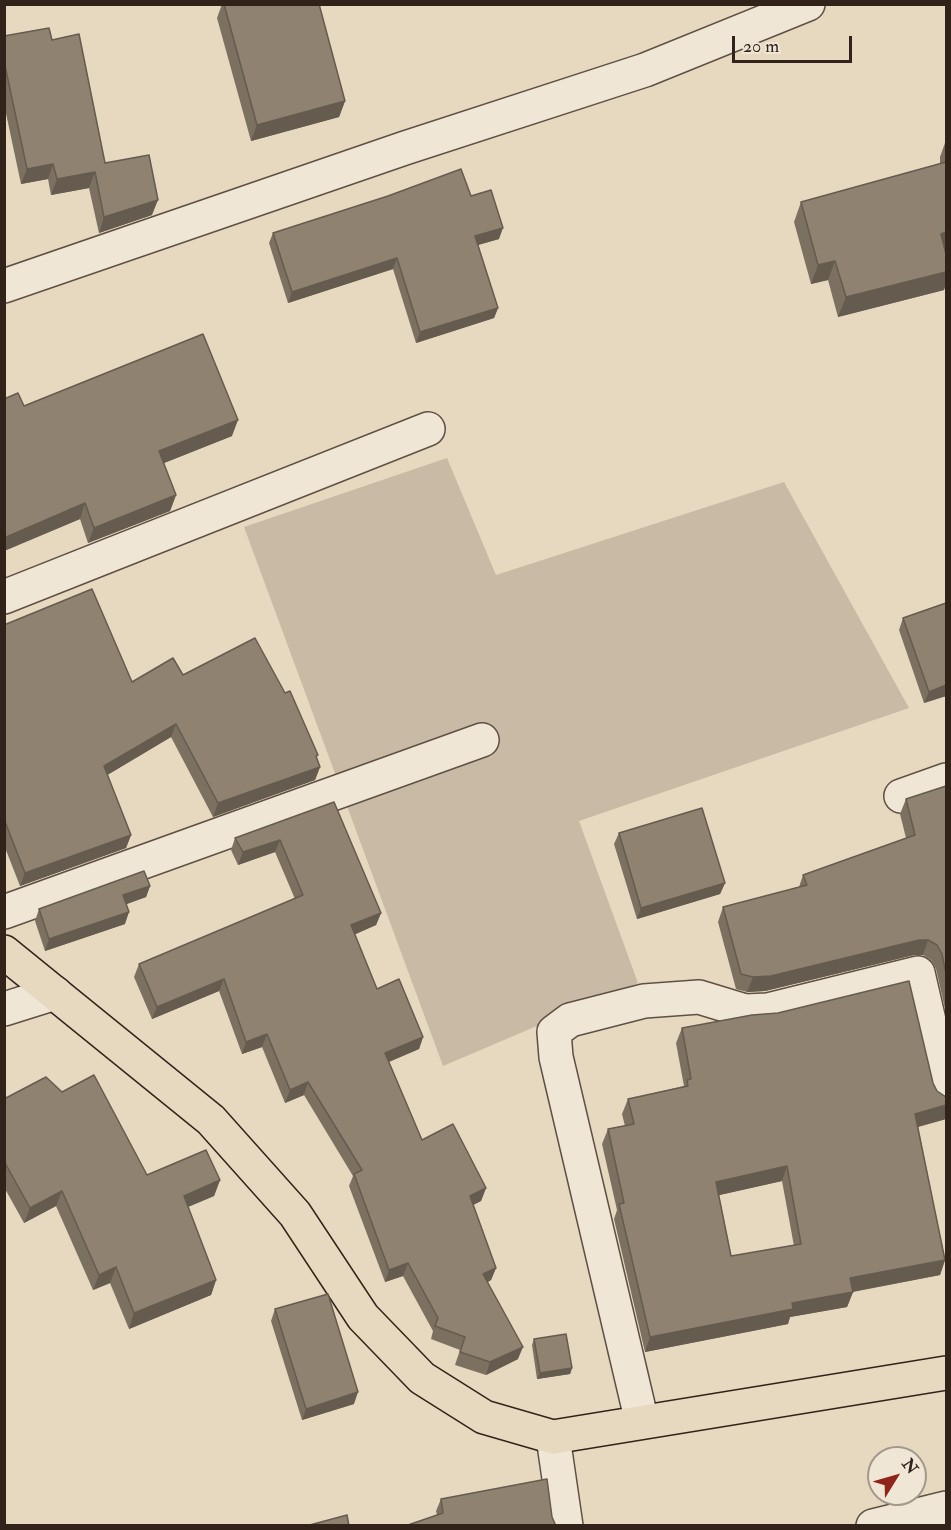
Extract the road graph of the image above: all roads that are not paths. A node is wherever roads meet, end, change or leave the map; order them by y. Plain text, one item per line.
1 (808, 4) edge
2 (4, 286) edge
3 (428, 429) dead end
4 (4, 597) edge
5 (482, 740) dead end
6 (946, 780) edge
7 (902, 796) dead end
8 (4, 912) edge
9 (4, 952) edge
10 (55, 993) junction
11 (4, 1009) edge
12 (946, 1094) edge
13 (946, 1373) edge
14 (642, 1422) junction
15 (553, 1437) junction
16 (946, 1508) edge
17 (566, 1526) edge
18 (873, 1526) edge

1 - 2 street
3 - 4 street
5 - 8 street
6 - 7 street
9 - 10 main road
10 - 11 street
10 - 15 main road
12 - 14 street
13 - 14 main road
14 - 15 main road
15 - 17 street
16 - 18 street

